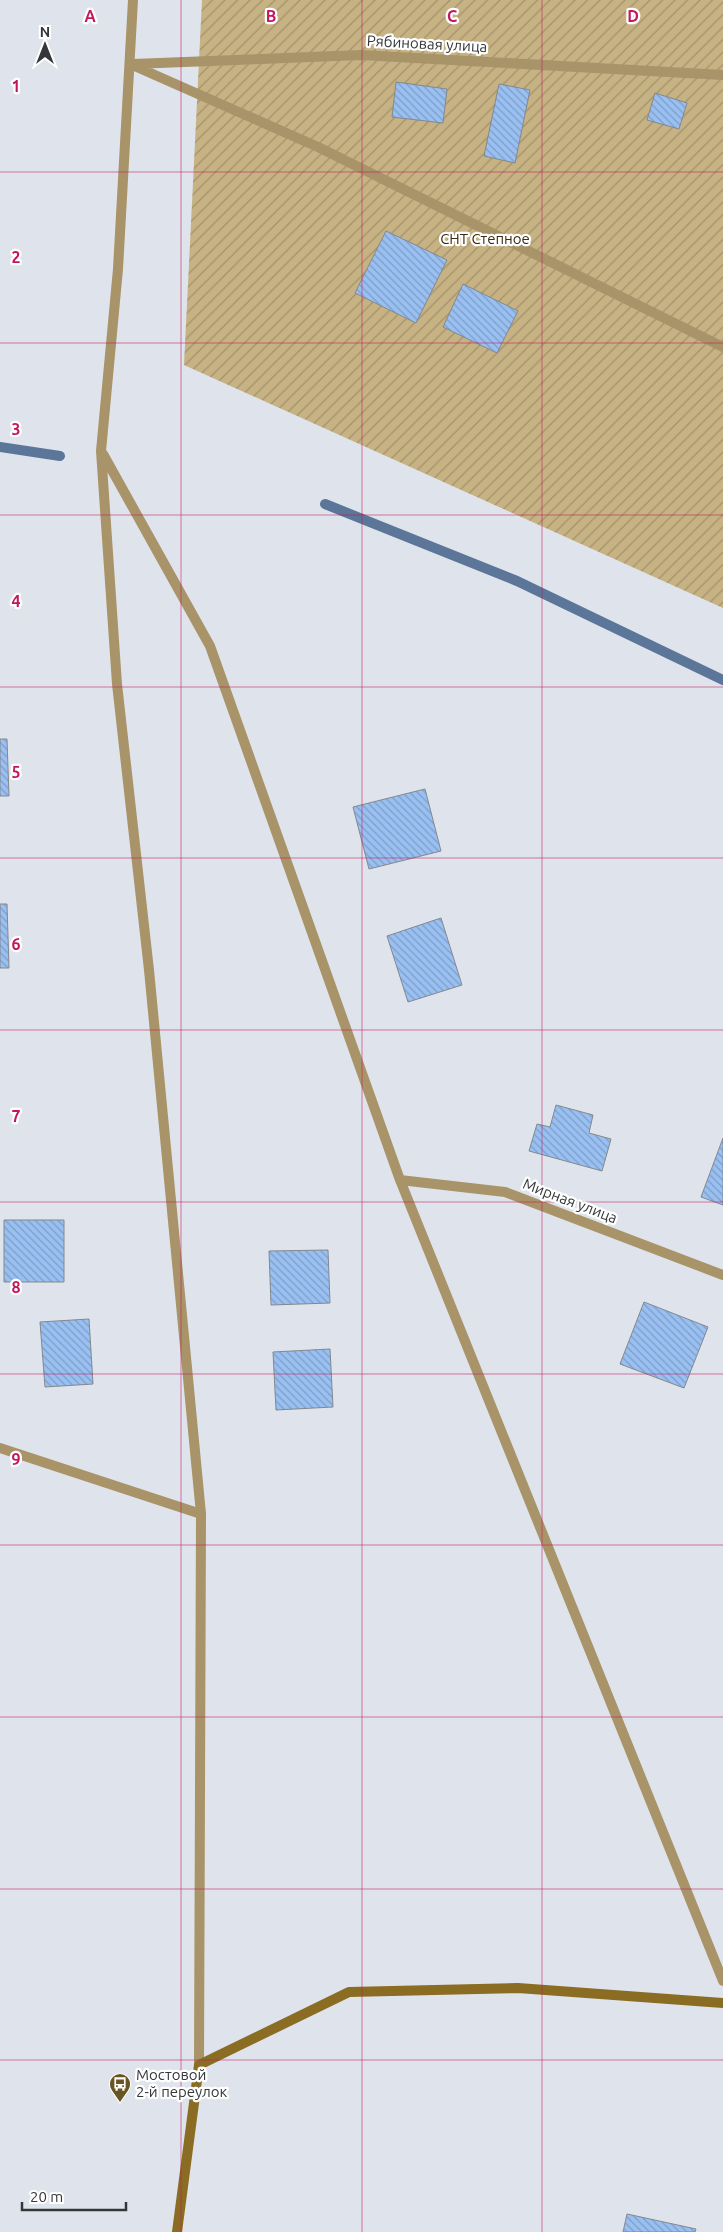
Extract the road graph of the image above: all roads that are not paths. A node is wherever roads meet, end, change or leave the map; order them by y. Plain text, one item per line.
1 (133, 0) edge
2 (130, 64) junction
3 (723, 74) edge
4 (723, 347) edge
5 (101, 451) junction
6 (400, 1180) junction
7 (723, 1275) edge
8 (0, 1448) edge
9 (201, 1514) junction
10 (723, 1981) edge
11 (723, 2003) edge
12 (198, 2065) junction
13 (177, 2232) edge

1 - 2 street
2 - 3 street, Рябиновая улица
2 - 4 street
2 - 5 street
5 - 6 street
5 - 9 street
6 - 7 street, Мирная улица
6 - 10 street
8 - 9 street
9 - 12 street
11 - 12 street
12 - 13 street

